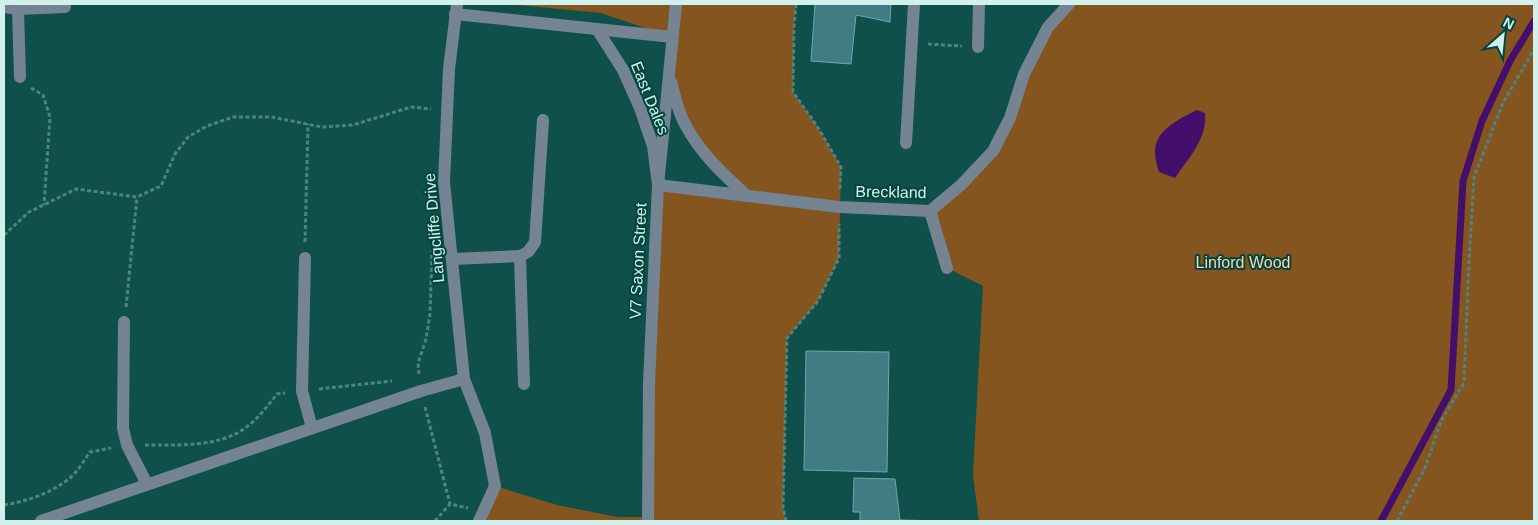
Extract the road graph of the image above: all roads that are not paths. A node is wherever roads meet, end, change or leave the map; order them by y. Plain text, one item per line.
1 (676, 4) edge
2 (914, 4) edge
3 (979, 4) edge
4 (1069, 4) edge
5 (4, 7) edge
6 (65, 7) dead end
7 (18, 9) junction
8 (456, 9) edge
9 (597, 29) junction
10 (672, 37) junction
11 (978, 47) road end
12 (20, 77) road end
13 (669, 77) junction
14 (543, 120) dead end
15 (906, 143) dead end
16 (658, 185) junction
17 (747, 196) junction
18 (930, 211) junction
19 (520, 256) junction
20 (305, 258) road end
21 (452, 259) junction
22 (947, 268) dead end
23 (124, 322) road end
24 (464, 379) junction
25 (524, 384) dead end
26 (312, 428) junction
27 (147, 484) junction
28 (50, 520) edge
29 (479, 521) edge
30 (648, 521) edge

1 - 10 street, V7 Saxon Street
2 - 15 street
3 - 11 street
4 - 18 street, Breckland
5 - 7 street
6 - 7 street
7 - 12 street
8 - 9 street, East Dales
8 - 21 street, Langcliffe Drive
9 - 10 street, East Dales
9 - 16 street, East Dales
10 - 13 street, V7 Saxon Street
13 - 16 street, V7 Saxon Street
13 - 17 street
14 - 19 street
16 - 17 street, Breckland
16 - 30 street, V7 Saxon Street
17 - 18 street, Breckland
18 - 22 street
19 - 21 street
19 - 25 street
20 - 26 street
21 - 24 street, Langcliffe Drive
23 - 27 street
24 - 26 street
24 - 29 street, Langcliffe Drive
26 - 27 street
27 - 28 street

